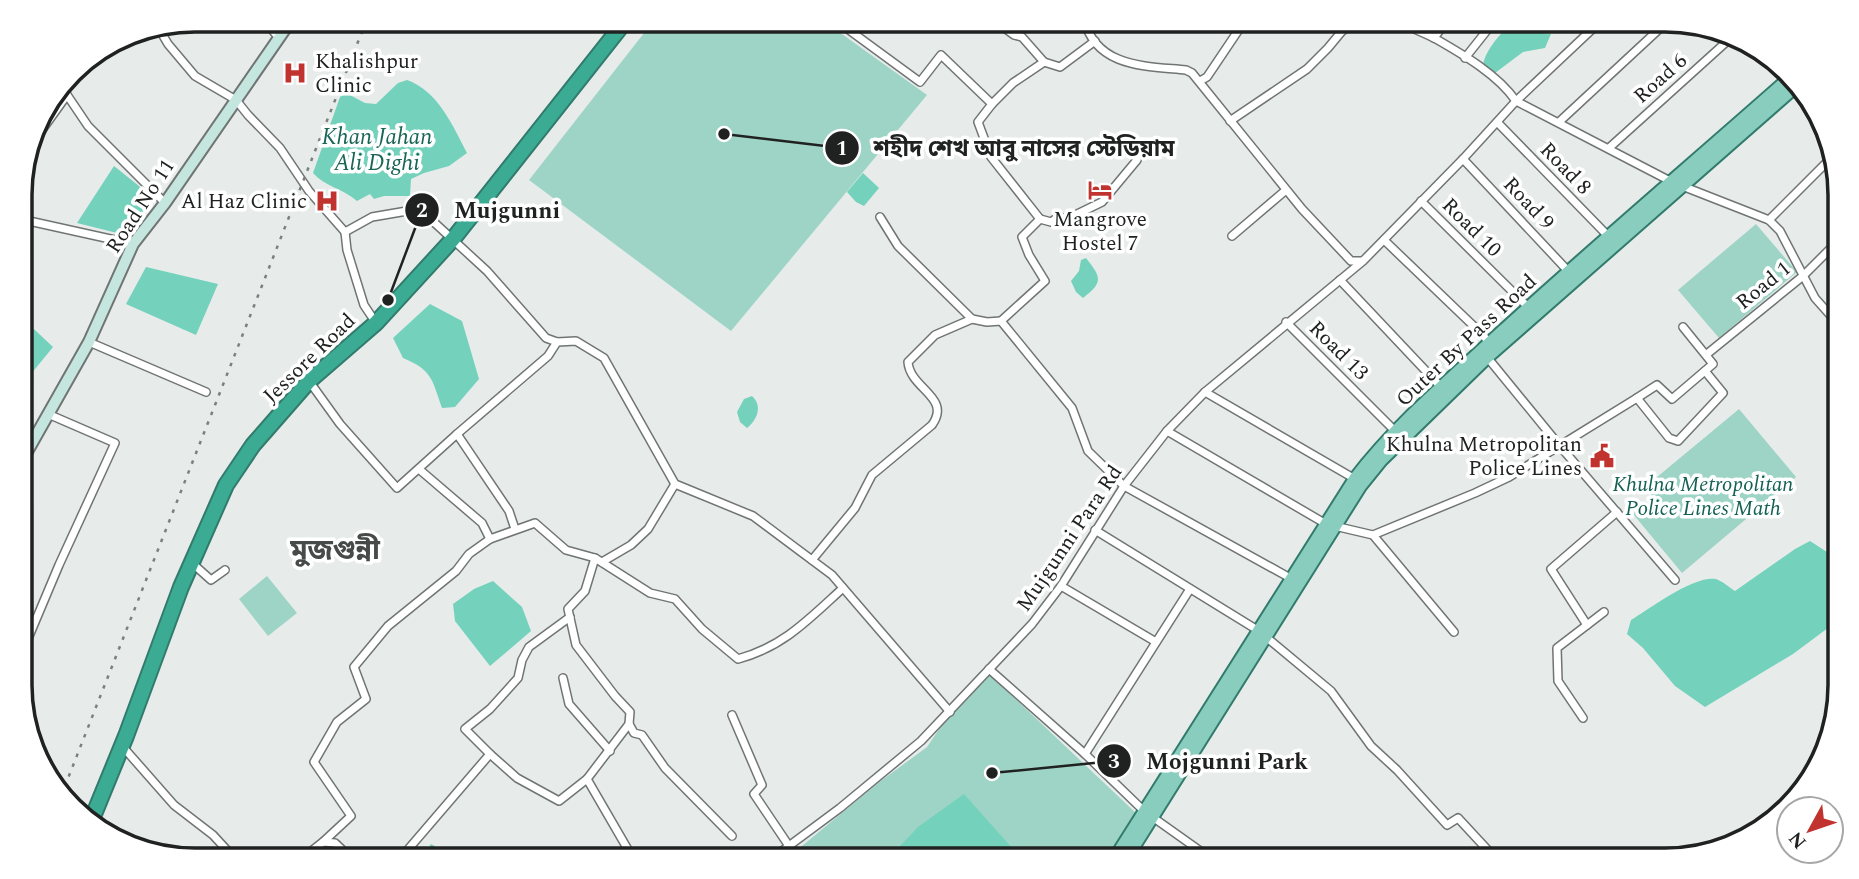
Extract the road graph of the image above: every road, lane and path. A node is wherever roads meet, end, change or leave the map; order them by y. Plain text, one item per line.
1 (274, 32) edge
2 (283, 32) edge
3 (616, 32) edge
4 (852, 32) edge
5 (1010, 32) edge
6 (1090, 32) edge
7 (1237, 32) edge
8 (1342, 32) edge
9 (1418, 32) edge
10 (1438, 32) edge
11 (1486, 32) edge
12 (1589, 32) edge
13 (1656, 32) edge
14 (163, 35) edge
15 (279, 38) junction
16 (1434, 38) junction
17 (1095, 41) junction
18 (1725, 43) edge
19 (1465, 58) junction
20 (1044, 62) junction
21 (1200, 81) junction
22 (1784, 84) edge
23 (1790, 91) edge
24 (67, 94) joint
25 (236, 100) junction
26 (1517, 101) junction
27 (992, 104) junction
28 (55, 112) edge
29 (1230, 121) junction
30 (1559, 122) junction
31 (1497, 123) junction
32 (1609, 148) junction
33 (1463, 159) junction
34 (1137, 160) dead end
35 (1825, 165) edge
36 (1678, 184) junction
37 (1286, 190) junction
38 (1421, 201) junction
39 (165, 202) junction
40 (880, 217) dead end
41 (1041, 219) junction
42 (1769, 220) junction
43 (32, 222) edge
44 (345, 232) junction
45 (1232, 236) dead end
46 (1609, 237) junction
47 (453, 239) junction
48 (1384, 240) junction
49 (133, 244) junction
50 (1828, 251) edge
51 (1363, 261) junction
52 (1569, 272) junction
53 (1802, 276) junction
54 (1340, 280) junction
55 (1529, 308) junction
56 (1828, 313) edge
57 (972, 319) junction
58 (1001, 321) junction
59 (1286, 322) junction
60 (376, 323) junction
61 (1683, 327) dead end
62 (89, 342) junction
63 (557, 342) junction
64 (1488, 351) junction
65 (1707, 355) junction
66 (1705, 371) junction
67 (309, 381) junction
68 (1441, 387) junction
69 (206, 392) dead end
70 (1205, 392) junction
71 (1637, 398) junction
72 (48, 414) junction
73 (1167, 431) junction
74 (1396, 432) junction
75 (457, 434) junction
76 (32, 443) edge
77 (1559, 445) junction
78 (420, 470) junction
79 (1355, 479) junction
80 (675, 484) junction
81 (1124, 485) junction
82 (1617, 512) junction
83 (1330, 526) junction
84 (515, 529) junction
85 (1096, 530) junction
86 (1373, 535) junction
87 (490, 539) junction
88 (598, 560) junction
89 (812, 560) junction
90 (192, 563) junction
91 (225, 570) dead end
92 (1292, 579) junction
93 (1675, 580) dead end
94 (1061, 586) junction
95 (843, 588) junction
96 (1189, 589) junction
97 (1604, 612) dead end
98 (570, 617) junction
99 (1587, 625) junction
100 (32, 628) edge
101 (1454, 632) dead end
102 (1262, 634) junction
103 (1156, 642) junction
104 (989, 669) junction
105 (564, 678) dead end
106 (950, 712) junction
107 (732, 715) dead end
108 (1583, 718) dead end
109 (629, 724) junction
110 (122, 746) junction
111 (610, 751) junction
112 (490, 754) junction
113 (1085, 754) junction
114 (587, 779) junction
115 (94, 813) edge
116 (1148, 813) junction
117 (732, 836) dead end
118 (323, 842) junction
119 (789, 846) joint
120 (1123, 847) edge
121 (1131, 847) edge
122 (1197, 847) edge
123 (1485, 847) edge
124 (225, 848) edge
125 (315, 848) edge
126 (340, 848) edge
127 (409, 848) edge
128 (628, 848) edge

1 - 15 street
2 - 15 street, Road No 11
3 - 47 highway, Jessore Road
4 - 27 street
5 - 20 street
6 - 17 street
7 - 21 street
8 - 29 street
9 - 16 street
10 - 16 street
11 - 19 street
12 - 26 street, Mujgunni Para Rd
13 - 30 street
14 - 25 street
15 - 25 street, Road No 11
16 - 19 street
17 - 20 street
17 - 21 street
18 - 32 street, Road 6
19 - 26 street
20 - 27 street
21 - 29 street
22 - 36 main road, Outer By Pass Road
23 - 36 main road, Outer By Pass Road
24 - 28 street
24 - 39 street
25 - 39 street, Road No 11
25 - 44 street
26 - 30 street
26 - 31 street, Mujgunni Para Rd
27 - 41 street
29 - 37 street
30 - 32 street
31 - 33 street, Mujgunni Para Rd
31 - 46 street, Road 8
32 - 36 street
33 - 38 street, Mujgunni Para Rd
33 - 52 street, Road 9
34 - 41 street
35 - 42 street
36 - 42 street
36 - 46 main road, Outer By Pass Road
36 - 64 main road, Outer By Pass Road
37 - 45 street
37 - 51 street
38 - 48 street, Mujgunni Para Rd
38 - 55 street, Road 10
39 - 49 street, Road No 11
40 - 57 street
41 - 58 street
42 - 53 street
43 - 49 street
44 - 47 street
44 - 60 street
46 - 52 main road, Outer By Pass Road
47 - 60 highway, Jessore Road
47 - 63 street
48 - 51 street, Mujgunni Para Rd
48 - 64 street
49 - 62 street, Road No 11
50 - 53 street, Road 1
51 - 54 street, Mujgunni Para Rd
52 - 55 main road, Outer By Pass Road
53 - 56 street
53 - 65 street, Road 1
54 - 59 street, Mujgunni Para Rd
54 - 68 street
55 - 64 main road, Outer By Pass Road
57 - 58 street
57 - 89 street
58 - 81 street
59 - 70 street, Mujgunni Para Rd
59 - 74 street, Road 13
60 - 67 highway, Jessore Road
61 - 65 street
62 - 69 street
62 - 72 street, Road No 11
63 - 75 street
63 - 80 street
64 - 68 main road, Outer By Pass Road
64 - 77 street
64 - 83 main road, Outer By Pass Road
65 - 66 street
66 - 71 street
66 - 71 street
67 - 78 street
67 - 90 highway, Jessore Road
68 - 74 main road, Outer By Pass Road
70 - 73 street, Mujgunni Para Rd
70 - 79 street
71 - 77 street
72 - 76 street, Road No 11
72 - 100 street
73 - 81 street, Mujgunni Para Rd
73 - 83 street
74 - 79 main road, Outer By Pass Road
75 - 78 street
75 - 84 street
77 - 82 street
77 - 86 street
78 - 87 street
79 - 83 main road, Outer By Pass Road
80 - 88 street
80 - 89 street
81 - 85 street, Mujgunni Para Rd
81 - 92 street
82 - 93 street
82 - 99 street
83 - 86 street
83 - 92 main road, Outer By Pass Road
83 - 102 main road, Outer By Pass Road
84 - 87 street
84 - 88 street
85 - 94 street, Mujgunni Para Rd
85 - 96 street
86 - 101 street
87 - 118 street
88 - 95 street
88 - 98 street
89 - 95 street
90 - 91 street
90 - 110 highway, Jessore Road
92 - 102 main road, Outer By Pass Road
94 - 103 street
94 - 104 street, Mujgunni Para Rd
95 - 106 street
96 - 102 street
96 - 103 street
97 - 99 street
98 - 109 street
98 - 112 street
99 - 108 street
102 - 116 main road, Outer By Pass Road
102 - 123 street
103 - 113 street
104 - 106 street, Mujgunni Para Rd
104 - 113 street
105 - 111 street
106 - 119 street, Mujgunni Para Rd
107 - 119 street
109 - 111 street
109 - 117 street
110 - 115 highway, Jessore Road
110 - 124 street
111 - 114 street
112 - 114 street
112 - 127 street
113 - 116 street
114 - 128 street
116 - 120 main road, Outer By Pass Road
116 - 121 main road, Outer By Pass Road
116 - 122 street
118 - 125 street
118 - 126 street

